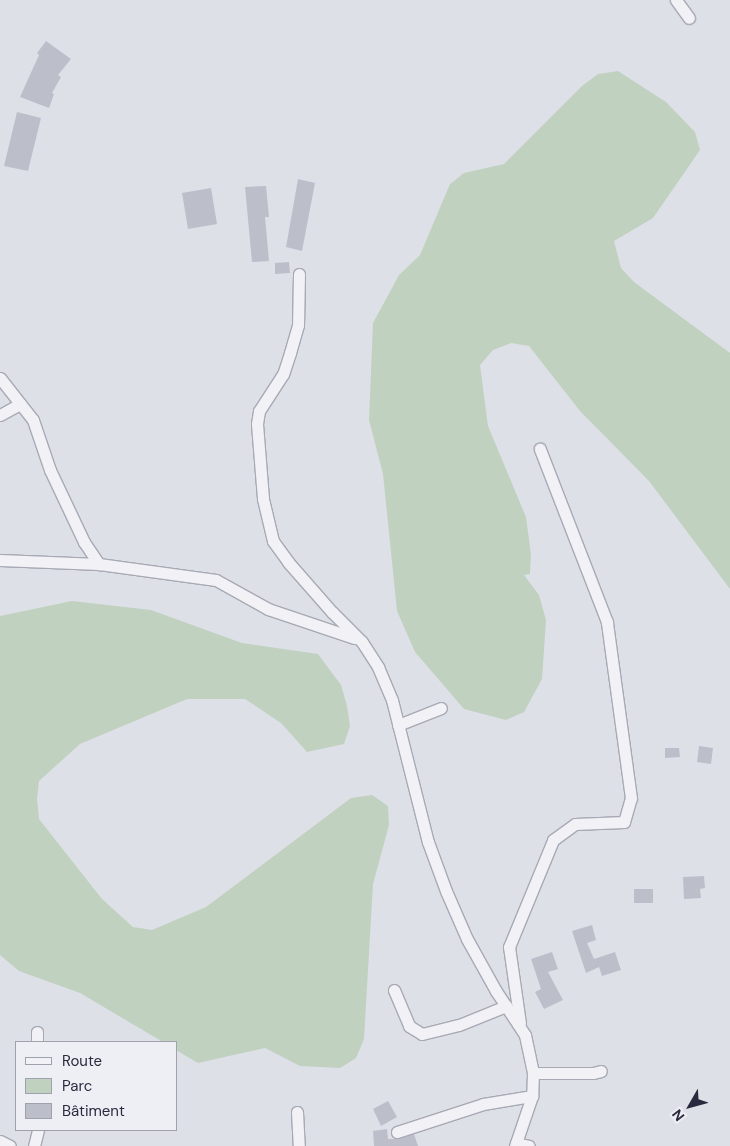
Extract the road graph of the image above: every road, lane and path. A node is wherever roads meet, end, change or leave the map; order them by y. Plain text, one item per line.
1 (676, 0) edge
2 (688, 18) dead end
3 (299, 274) dead end
4 (0, 378) edge
5 (20, 404) junction
6 (0, 415) edge
7 (540, 449) dead end
8 (0, 560) edge
9 (99, 564) junction
10 (362, 642) junction
11 (441, 708) dead end
12 (398, 725) junction
13 (394, 990) dead end
14 (506, 1006) junction
15 (520, 1024) junction
16 (602, 1071) dead end
17 (534, 1073) junction
18 (532, 1096) junction
19 (297, 1112) dead end
20 (38, 1131) edge
21 (397, 1132) dead end
22 (0, 1141) edge
23 (515, 1144) edge
24 (10, 1146) edge
25 (34, 1146) edge
26 (299, 1146) edge
27 (529, 1146) edge

1 - 2 street
3 - 10 street
4 - 5 street
5 - 6 street
5 - 9 street
7 - 15 street
8 - 9 street
9 - 10 street
10 - 12 street
11 - 12 street
12 - 14 street
13 - 14 street
14 - 15 street
15 - 17 street
16 - 17 street
17 - 18 street
18 - 21 street
18 - 23 street
19 - 26 street
20 - 25 street
22 - 24 street
23 - 27 street

